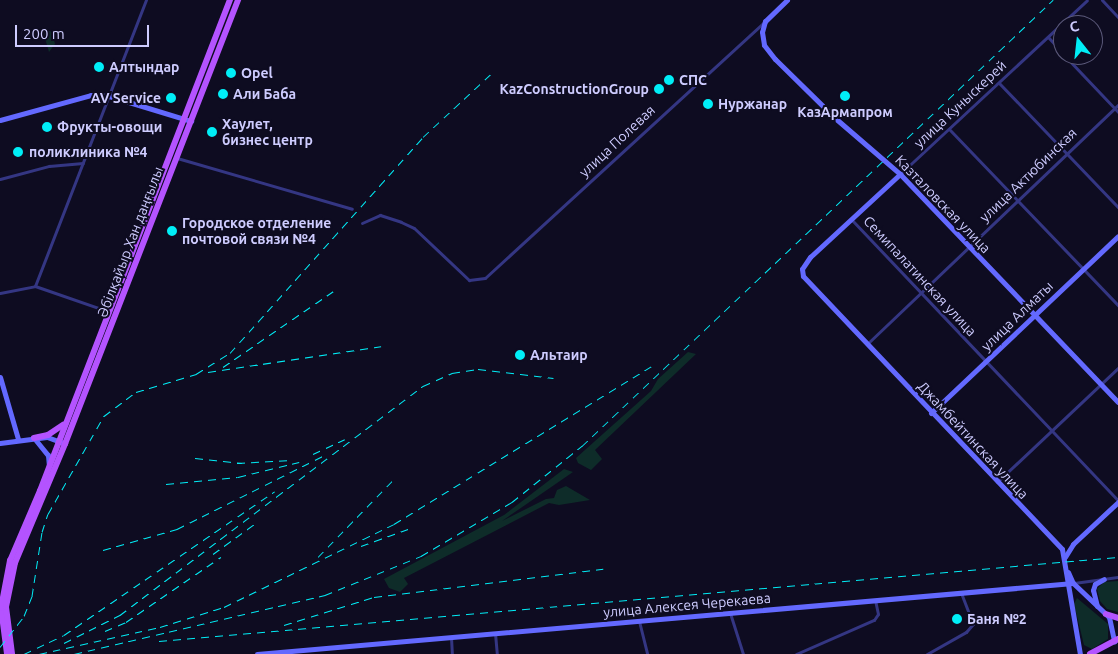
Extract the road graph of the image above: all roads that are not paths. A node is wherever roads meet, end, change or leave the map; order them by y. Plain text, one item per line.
1 (146, 0) edge
2 (230, 0) edge
3 (238, 0) edge
4 (787, 0) edge
5 (1087, 0) edge
6 (1102, 0) edge
7 (1118, 16) edge
8 (765, 22) junction
9 (1048, 37) junction
10 (1053, 42) edge
11 (1075, 65) edge
12 (999, 83) junction
13 (109, 96) junction
14 (1116, 107) edge
15 (1118, 112) edge
16 (0, 120) edge
17 (184, 120) junction
18 (191, 121) junction
19 (950, 130) junction
20 (1067, 154) junction
21 (170, 155) junction
22 (176, 157) junction
23 (83, 163) junction
24 (900, 174) junction
25 (0, 179) edge
26 (1019, 200) junction
27 (1118, 207) edge
28 (352, 208) dead end
29 (851, 219) junction
30 (362, 223) dead end
31 (1118, 236) edge
32 (969, 247) junction
33 (804, 264) joint
34 (1083, 268) junction
35 (35, 286) junction
36 (0, 293) edge
37 (919, 294) junction
38 (1118, 305) edge
39 (109, 311) junction
40 (116, 314) junction
41 (1036, 314) junction
42 (866, 344) junction
43 (986, 362) junction
44 (1118, 368) edge
45 (0, 377) edge
46 (1101, 384) junction
47 (1, 385) edge
48 (1118, 402) edge
49 (931, 413) junction
50 (64, 424) junction
51 (1052, 430) junction
52 (34, 438) junction
53 (18, 439) junction
54 (58, 441) junction
55 (0, 443) edge
56 (65, 444) junction
57 (49, 466) junction
58 (997, 482) junction
59 (43, 492) junction
60 (1118, 501) edge
61 (1065, 557) junction
62 (1067, 570) junction
63 (1118, 577) edge
64 (1104, 579) junction
65 (1066, 583) junction
66 (1073, 583) junction
67 (960, 593) junction
68 (875, 600) junction
69 (1097, 606) junction
70 (730, 612) junction
71 (1106, 614) junction
72 (1118, 618) edge
73 (639, 620) junction
74 (495, 633) junction
75 (450, 637) junction
76 (1116, 640) edge
77 (326, 648) junction
78 (7, 654) edge
79 (12, 654) edge
80 (257, 654) edge
81 (328, 654) edge
82 (452, 654) edge
83 (497, 654) edge
84 (647, 654) edge
85 (742, 654) edge
86 (796, 654) edge
87 (927, 654) edge
88 (1080, 654) edge
89 (1090, 654) edge

1 - 13 street
2 - 17 main road, Әбілқайыр Хан даңғылы
3 - 18 main road, Әбілқайыр Хан даңғылы
4 - 8 street
5 - 9 street, улица Куныскерей
6 - 7 street
8 - 24 street, Казталовская улица
8 - 30 street, улица Полевая
9 - 10 street
9 - 12 street, улица Куныскерей
11 - 14 street
12 - 19 street, улица Куныскерей
12 - 20 street
13 - 16 street
13 - 17 street
13 - 23 street
14 - 15 street
14 - 20 street, улица Актюбинская
17 - 18 street
17 - 21 main road, Әбілқайыр Хан даңғылы
18 - 22 main road, Әбілқайыр Хан даңғылы
19 - 24 street, улица Куныскерей
19 - 26 street
20 - 26 street, улица Актюбинская
20 - 27 street
21 - 22 street
21 - 39 main road, Әбілқайыр Хан даңғылы
22 - 28 street
22 - 40 main road, Әбілқайыр Хан даңғылы
23 - 25 street
23 - 35 street
24 - 29 street, улица Куныскерей
24 - 32 street, Казталовская улица
26 - 32 street, улица Актюбинская
26 - 34 street
29 - 33 street, улица Куныскерей
29 - 37 street, Семипалатинская улица
31 - 34 street, улица Алматы
32 - 37 street, улица Актюбинская
32 - 41 street, Казталовская улица
33 - 42 street, Джамбейтинская улица
34 - 38 street
34 - 41 street, улица Алматы
35 - 36 street
35 - 39 street
37 - 42 street, улица Актюбинская
37 - 43 street, Семипалатинская улица
39 - 40 street
39 - 50 main road, Әбілқайыр Хан даңғылы
40 - 56 main road, Әбілқайыр Хан даңғылы
41 - 43 street, улица Алматы
41 - 46 street, Казталовская улица
42 - 49 street, Джамбейтинская улица
43 - 49 street, улица Алматы
43 - 51 street, Семипалатинская улица
44 - 46 street
45 - 47 street
46 - 48 street, Казталовская улица
46 - 51 street
47 - 53 street
49 - 58 street, Джамбейтинская улица
50 - 52 main road
50 - 54 main road, Әбілқайыр Хан даңғылы
51 - 58 street
51 - 60 street, Семипалатинская улица
52 - 53 street
52 - 54 street
52 - 57 street
53 - 55 street
54 - 56 street
54 - 57 main road, Әбілқайыр Хан даңғылы
56 - 59 main road, Әбілқайыр Хан даңғылы
57 - 59 main road, Әбілқайыр Хан даңғылы
58 - 61 street, Джамбейтинская улица
59 - 78 main road
59 - 79 main road
60 - 61 street
61 - 62 street, Джамбейтинская улица
62 - 65 street, Джамбейтинская улица
62 - 66 street
63 - 64 street, улица Алексея Черекаева
64 - 66 street, улица Алексея Черекаева
64 - 69 street
65 - 66 street, улица Алексея Черекаева
65 - 67 street, улица Алексея Черекаева
65 - 88 street, Джамбейтинская улица
66 - 69 street
67 - 68 street, улица Алексея Черекаева
67 - 87 street
68 - 70 street, улица Алексея Черекаева
68 - 86 street
69 - 71 street
70 - 73 street, улица Алексея Черекаева
70 - 85 street
71 - 72 main road
71 - 76 street
73 - 74 street, улица Алексея Черекаева
73 - 84 street
74 - 75 street, улица Алексея Черекаева
74 - 83 street
75 - 77 street, улица Алексея Черекаева
75 - 82 street
76 - 89 main road
77 - 80 street, улица Алексея Черекаева
77 - 81 street

